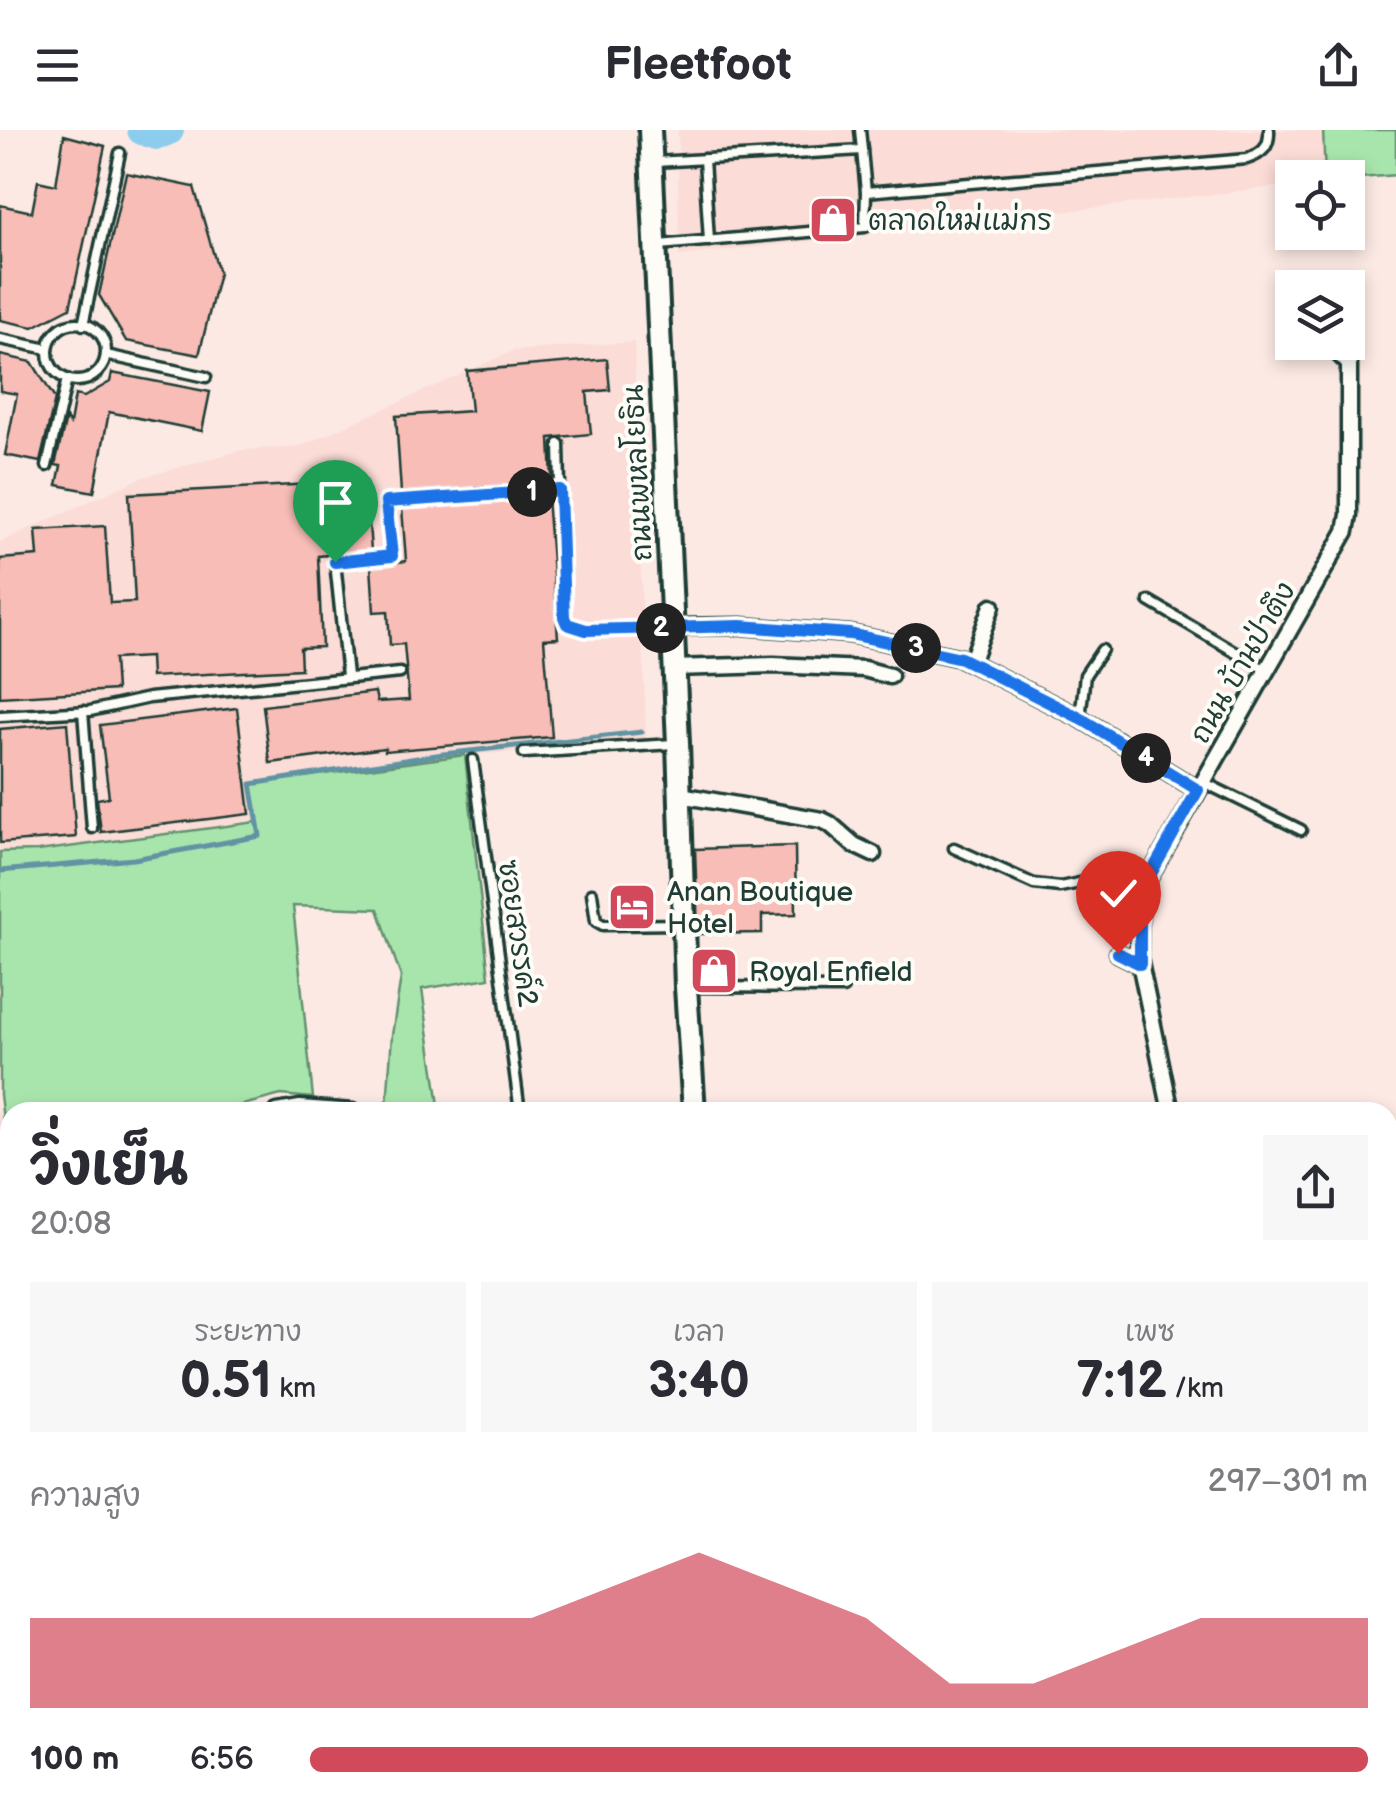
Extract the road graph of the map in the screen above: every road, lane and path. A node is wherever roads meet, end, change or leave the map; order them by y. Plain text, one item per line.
1 (650, 130) edge
2 (860, 130) edge
3 (1269, 130) edge
4 (862, 150) junction
5 (120, 153) dead end
6 (704, 159) junction
7 (650, 162) junction
8 (866, 192) junction
9 (708, 241) junction
10 (655, 246) junction
11 (83, 325) junction
12 (0, 340) edge
13 (48, 349) junction
14 (106, 355) junction
15 (1344, 360) edge
16 (206, 377) dead end
17 (67, 379) junction
18 (559, 444) dead end
19 (47, 466) dead end
20 (560, 490) junction
21 (1149, 601) dead end
22 (992, 606) dead end
23 (672, 627) junction
24 (1102, 650) dead end
25 (966, 660) junction
26 (674, 668) junction
27 (1266, 670) junction
28 (400, 672) dead end
29 (347, 676) junction
30 (890, 676) dead end
31 (83, 711) junction
32 (0, 716) edge
33 (1080, 718) junction
34 (678, 744) junction
35 (524, 753) dead end
36 (473, 760) dead end
37 (1200, 786) junction
38 (680, 795) junction
39 (92, 828) dead end
40 (1301, 830) dead end
41 (954, 848) dead end
42 (872, 854) dead end
43 (592, 893) dead end
44 (1140, 893) junction
45 (684, 924) junction
46 (1118, 953) dead end
47 (1140, 964) junction
48 (686, 987) junction
49 (844, 988) dead end
50 (519, 1102) edge
51 (693, 1102) edge
52 (1168, 1102) edge

1 - 7 main road, ถนนพหลโยธิน
2 - 4 lane
3 - 8 lane
4 - 6 lane
4 - 8 lane
5 - 11 lane
6 - 7 lane
6 - 9 lane
7 - 10 main road, ถนนพหลโยธิน
8 - 9 lane
9 - 10 lane
10 - 23 main road, ถนนพหลโยธิน
11 - 13 lane
11 - 14 lane
12 - 13 lane
13 - 17 lane
14 - 16 lane
14 - 17 lane
15 - 27 street, ถนน บ้านป่าตึง
17 - 19 lane
18 - 20 lane
20 - 23 lane
20 - 29 lane
21 - 27 lane
22 - 25 street
23 - 25 street
23 - 26 main road, ถนนพหลโยธิน
24 - 33 lane
25 - 33 street
26 - 30 street
26 - 34 main road, ถนนพหลโยธิน
27 - 37 street, ถนน บ้านป่าตึง
28 - 29 lane
29 - 31 lane
31 - 32 lane
31 - 39 lane
33 - 37 street
34 - 35 lane
34 - 38 main road, ถนนพหลโยธิน
36 - 50 lane, ซอยสวรรค์2
37 - 40 lane
37 - 44 street, ถนน บ้านป่าตึง
38 - 42 street
38 - 45 main road, ถนนพหลโยธิน
41 - 44 lane
43 - 45 lane
44 - 47 street, ถนน บ้านป่าตึง
45 - 48 main road, ถนนพหลโยธิน
46 - 47 street
47 - 52 street, ถนน บ้านป่าตึง
48 - 49 lane
48 - 51 main road, ถนนพหลโยธิน

